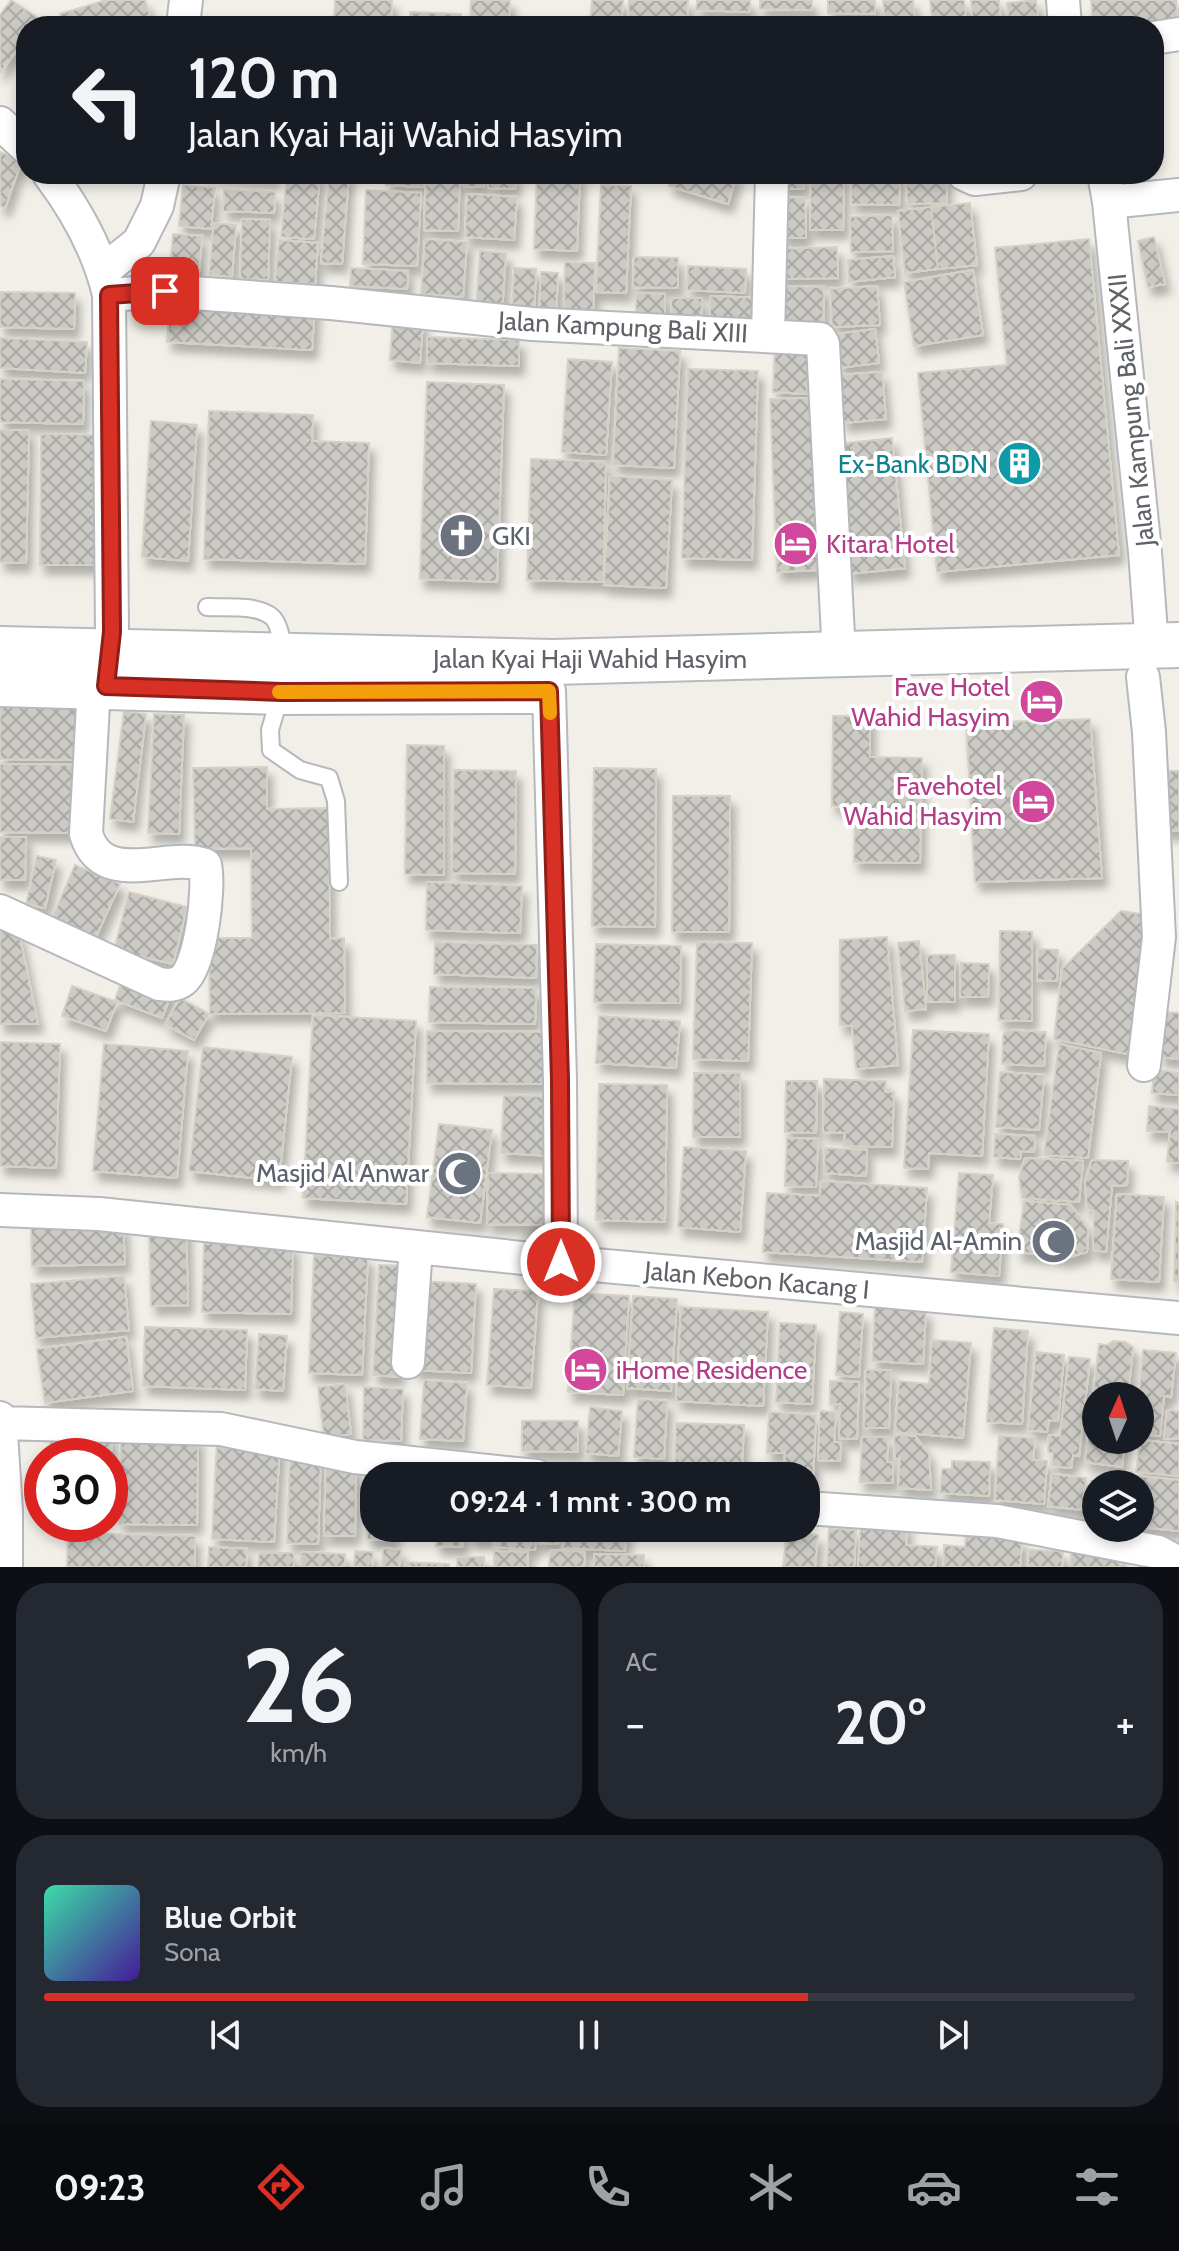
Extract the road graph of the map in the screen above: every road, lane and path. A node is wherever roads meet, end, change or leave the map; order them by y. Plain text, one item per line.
1 (0, 123) edge
2 (16, 138) edge
3 (55, 184) edge
4 (162, 184) edge
5 (772, 184) edge
6 (1106, 188) edge
7 (1179, 195) edge
8 (106, 283) junction
9 (768, 336) junction
10 (207, 607) dead end
11 (0, 649) edge
12 (839, 656) junction
13 (1163, 661) edge
14 (283, 674) junction
15 (103, 675) junction
16 (0, 684) edge
17 (549, 691) junction
18 (339, 882) dead end
19 (0, 911) edge
20 (1144, 1065) dead end
21 (0, 1210) edge
22 (416, 1247) junction
23 (561, 1262) junction
24 (1179, 1318) edge
25 (408, 1362) dead end
26 (0, 1420) edge
27 (403, 1462) edge
28 (820, 1509) edge
29 (1179, 1563) edge
30 (6, 1567) edge

1 - 2 street
3 - 8 street
4 - 8 street
5 - 9 street
6 - 7 street
6 - 13 street, Jalan Kampung Bali XXXII
8 - 9 street, Jalan Kampung Bali XIII
8 - 15 street
9 - 12 street, Jalan Kampung Bali XIII
10 - 14 lane
11 - 15 main road, Jalan Kyai Haji Wahid Hasyim
12 - 13 main road, Jalan Kyai Haji Wahid Hasyim
12 - 14 main road, Jalan Kyai Haji Wahid Hasyim
13 - 17 main road, Jalan Kyai Haji Wahid Hasyim
13 - 20 street, Jalan Kampung Bali XXXII
14 - 15 main road, Jalan Kyai Haji Wahid Hasyim
14 - 17 main road, Jalan Kyai Haji Wahid Hasyim
14 - 18 lane
15 - 16 main road, Jalan Kyai Haji Wahid Hasyim
15 - 19 street
17 - 23 street
21 - 22 street, Jalan Kebon Kacang I
22 - 23 street, Jalan Kebon Kacang I
22 - 25 street
23 - 24 street, Jalan Kebon Kacang I
26 - 27 street
26 - 30 street
28 - 29 street

